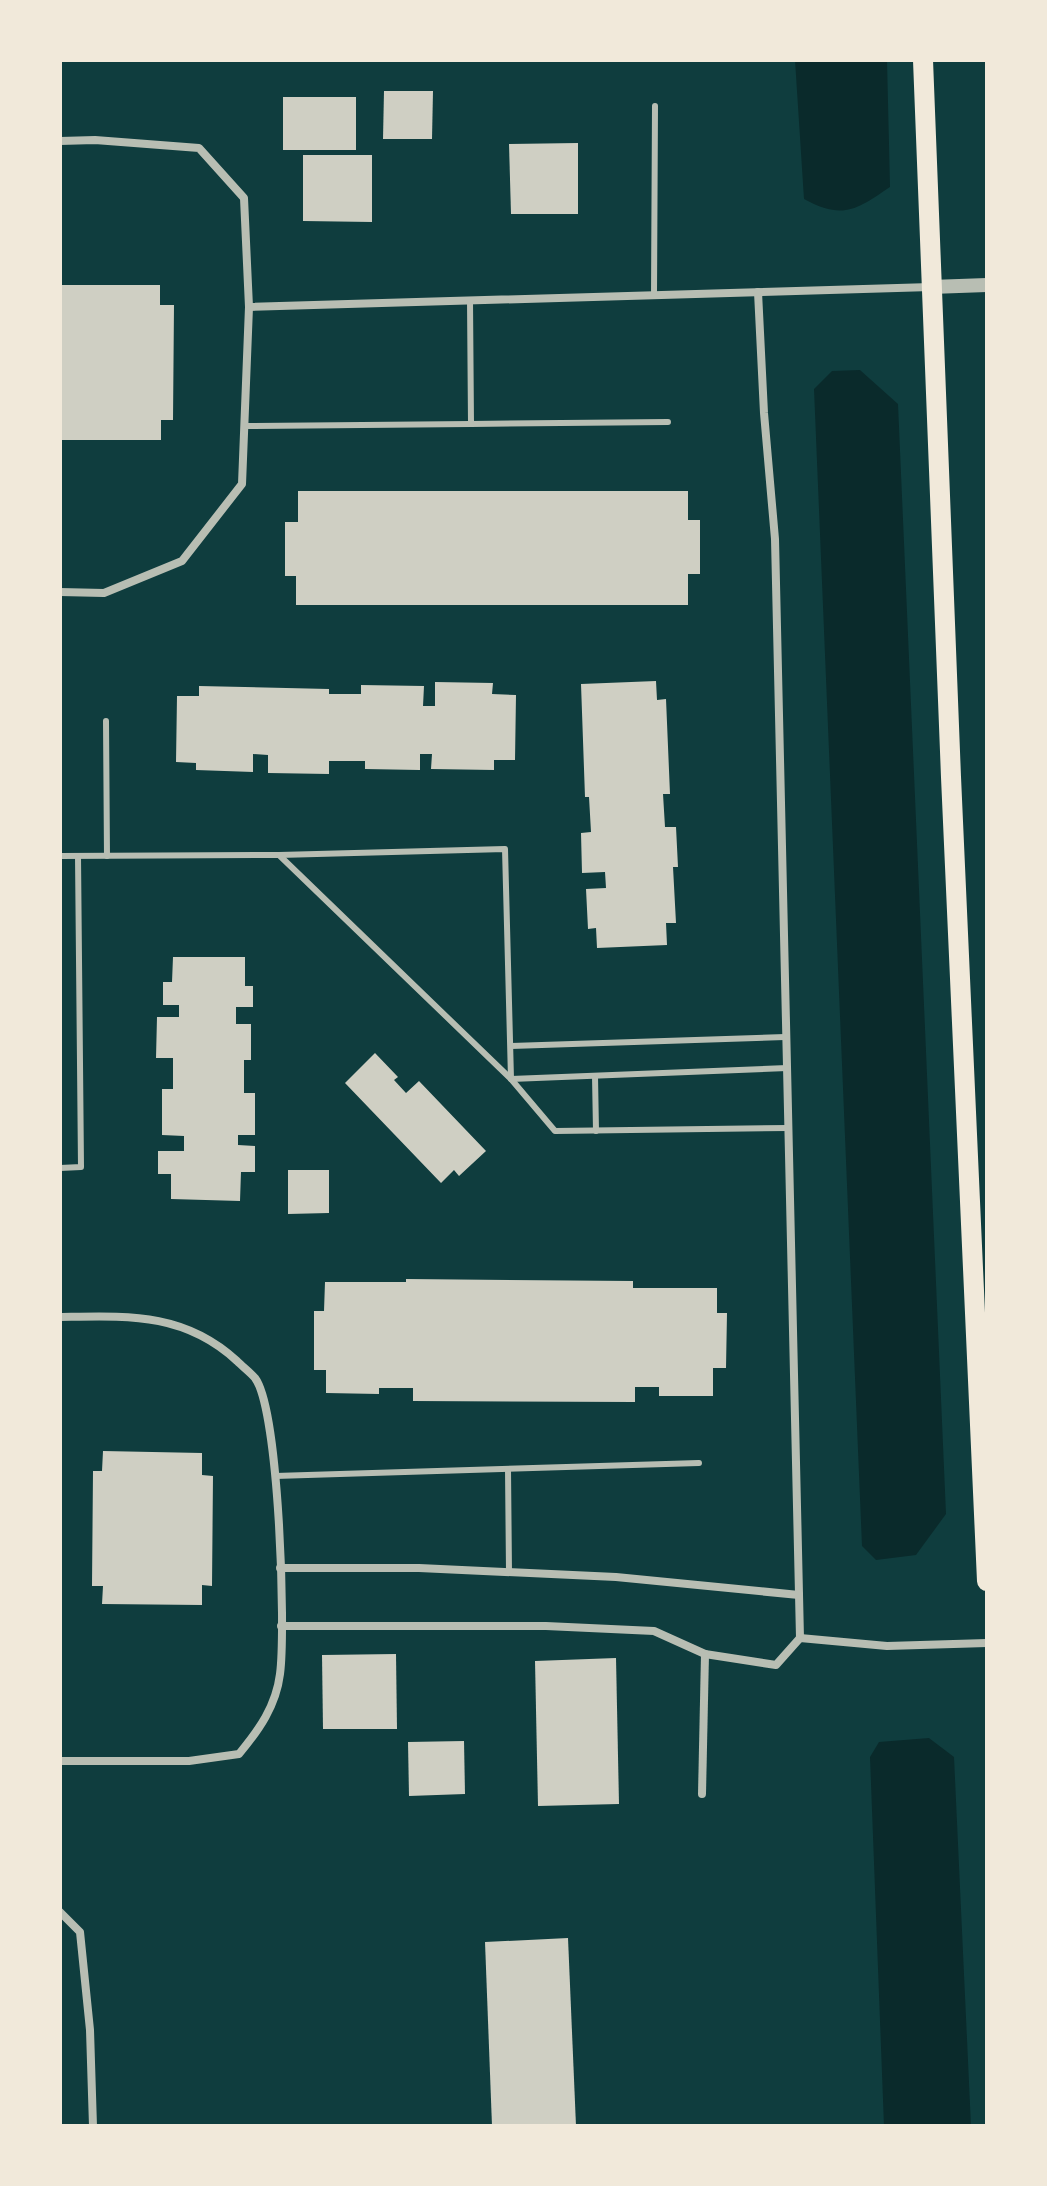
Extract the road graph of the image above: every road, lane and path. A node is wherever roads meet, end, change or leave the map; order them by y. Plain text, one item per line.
1 (923, 60) edge
2 (655, 106) dead end
3 (60, 141) edge
4 (987, 285) edge
5 (931, 287) junction
6 (758, 292) junction
7 (654, 296) junction
8 (470, 301) junction
9 (249, 307) junction
10 (668, 422) dead end
11 (471, 424) junction
12 (244, 426) junction
13 (60, 592) edge
14 (106, 721) dead end
15 (279, 855) junction
16 (60, 856) edge
17 (78, 856) junction
18 (107, 856) junction
19 (785, 1037) junction
20 (511, 1046) junction
21 (787, 1068) junction
22 (595, 1076) junction
23 (511, 1079) junction
24 (788, 1128) junction
25 (596, 1131) junction
26 (60, 1168) edge
27 (60, 1317) edge
28 (699, 1463) dead end
29 (508, 1469) junction
30 (275, 1476) junction
31 (280, 1568) junction
32 (509, 1572) junction
33 (987, 1581) edge
34 (799, 1595) junction
35 (281, 1626) junction
36 (800, 1638) junction
37 (987, 1643) edge
38 (705, 1654) junction
39 (60, 1761) edge
40 (702, 1794) dead end
41 (60, 1912) edge
42 (93, 2126) edge

1 - 5 main road
2 - 7 lane
3 - 9 street
4 - 5 street
5 - 6 street
5 - 33 main road
6 - 7 street
6 - 19 street
7 - 8 street
8 - 9 street
8 - 11 lane
9 - 12 street
10 - 11 lane
11 - 12 lane
12 - 13 street
14 - 18 lane
15 - 18 lane
15 - 20 lane
15 - 23 lane
16 - 17 lane
17 - 18 lane
17 - 26 lane
19 - 20 lane
19 - 21 street
20 - 23 lane
21 - 22 lane
21 - 24 street
22 - 23 lane
22 - 25 lane
23 - 25 lane
24 - 25 lane
24 - 34 street
27 - 30 street
28 - 29 lane
29 - 30 lane
29 - 32 lane
30 - 31 street
31 - 32 street
31 - 35 street
32 - 34 street
34 - 36 street
35 - 38 street
35 - 39 street
36 - 37 street
36 - 38 street
38 - 40 street
41 - 42 street

